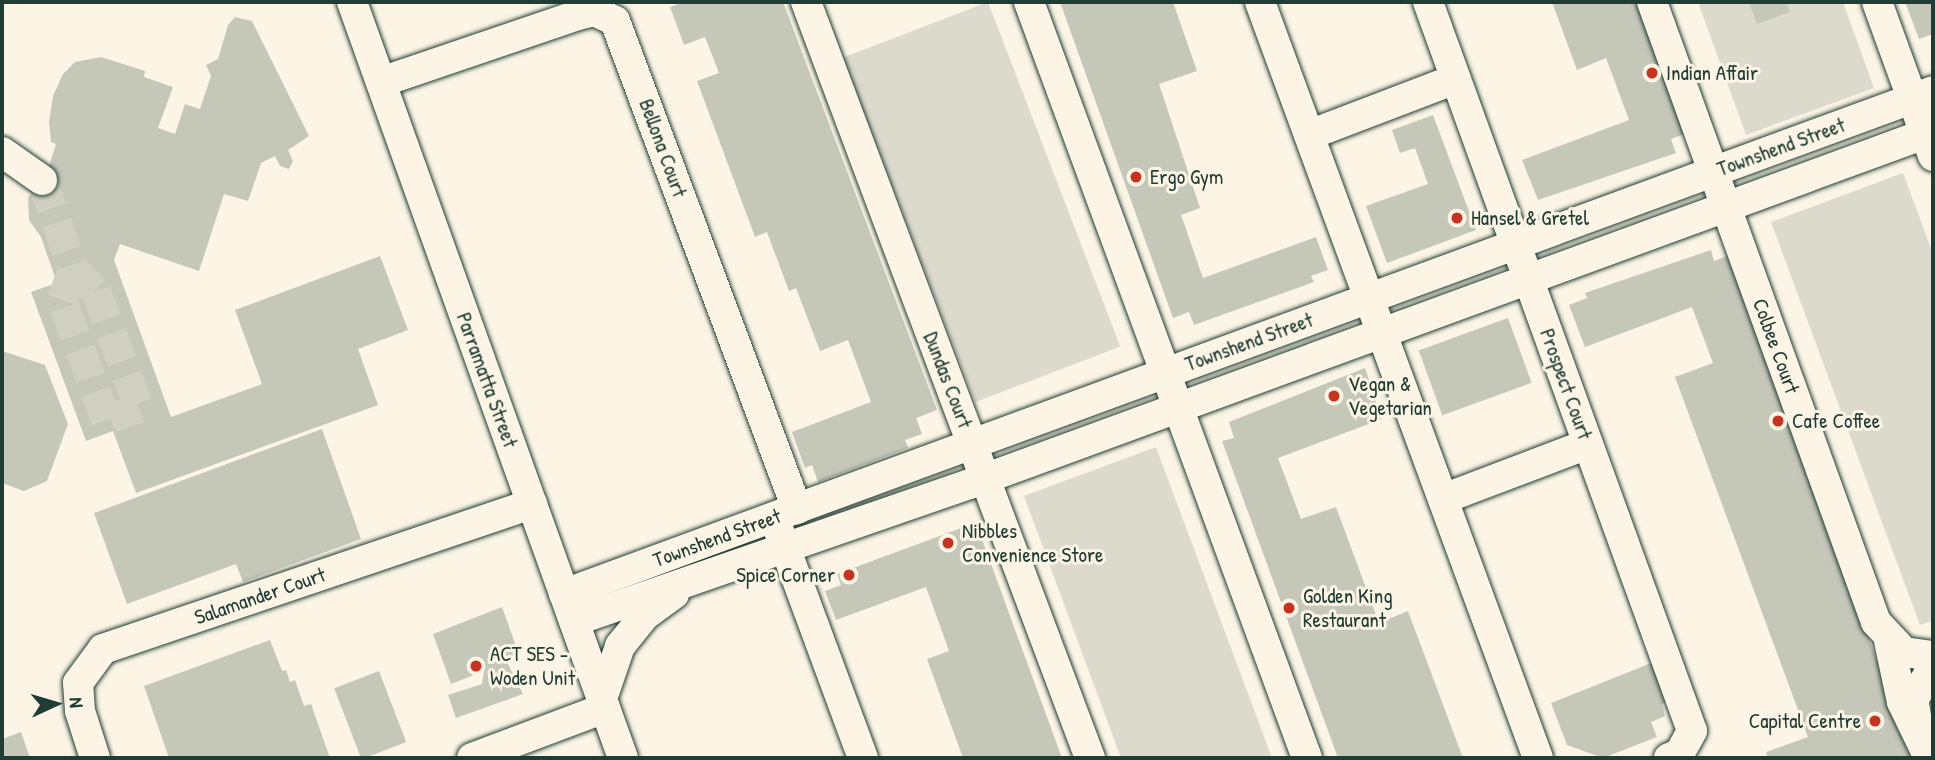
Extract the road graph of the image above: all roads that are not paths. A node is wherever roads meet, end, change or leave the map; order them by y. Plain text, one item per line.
1 (352, 2) edge
2 (806, 2) edge
3 (1029, 2) edge
4 (1260, 2) edge
5 (1428, 2) edge
6 (1652, 2) edge
7 (1877, 2) edge
8 (1456, 79) junction
9 (380, 82) junction
10 (1923, 95) edge
11 (1309, 135) junction
12 (1931, 140) edge
13 (2, 152) edge
14 (1713, 172) junction
15 (41, 180) tunnel mouth
16 (1726, 207) junction
17 (1516, 244) junction
18 (1528, 279) junction
19 (1369, 298) junction
20 (1382, 333) junction
21 (1166, 373) junction
22 (1178, 407) junction
23 (972, 444) junction
24 (1588, 444) junction
25 (985, 478) junction
26 (1443, 499) junction
27 (532, 504) junction
28 (785, 513) junction
29 (786, 549) junction
30 (688, 583) junction
31 (569, 607) junction
32 (1889, 641) junction
33 (1933, 656) edge
34 (1933, 667) edge
35 (603, 704) junction
36 (1918, 730) junction
37 (95, 758) edge
38 (472, 758) edge
39 (623, 758) edge
40 (863, 758) edge
41 (1090, 758) edge
42 (1307, 758) edge
43 (1538, 758) edge
44 (1669, 758) edge
45 (1929, 758) edge

1 - 9 street, Parramatta Street
2 - 23 street, Dundas Court
3 - 21 street
4 - 11 street
5 - 8 street, Prospect Court
6 - 14 street, Colbee Court
7 - 10 street
8 - 11 street
8 - 17 street, Prospect Court
9 - 27 street, Parramatta Street
9 - 28 street, Bellona Court
10 - 12 street
10 - 14 street, Townshend Street
11 - 19 street
12 - 16 street, Townshend Street
13 - 15 street
14 - 16 street, Colbee Court
14 - 17 street, Townshend Street
16 - 18 street, Townshend Street
16 - 32 street, Colbee Court
17 - 18 street, Prospect Court
17 - 19 street, Townshend Street
18 - 20 street, Townshend Street
18 - 24 street, Prospect Court
19 - 20 street
19 - 21 street, Townshend Street
20 - 22 street, Townshend Street
20 - 26 street
21 - 22 street
21 - 23 street, Townshend Street
22 - 25 street, Townshend Street
22 - 42 street
23 - 25 street, Dundas Court
23 - 28 street, Townshend Street
24 - 26 street
24 - 44 street, Prospect Court
25 - 29 street, Townshend Street
25 - 41 street, Dundas Court
26 - 43 street
27 - 31 street, Parramatta Street
27 - 37 street, Salamander Court
28 - 29 street, Bellona Court
28 - 31 street, Townshend Street
29 - 30 street, Townshend Street
29 - 40 street, Bellona Court
30 - 31 street, Townshend Street
30 - 35 street, Townshend Street
31 - 35 street, Parramatta Street
32 - 33 street
32 - 36 street, Colbee Court
34 - 36 street
35 - 38 street
35 - 39 street, Parramatta Street
36 - 45 street

